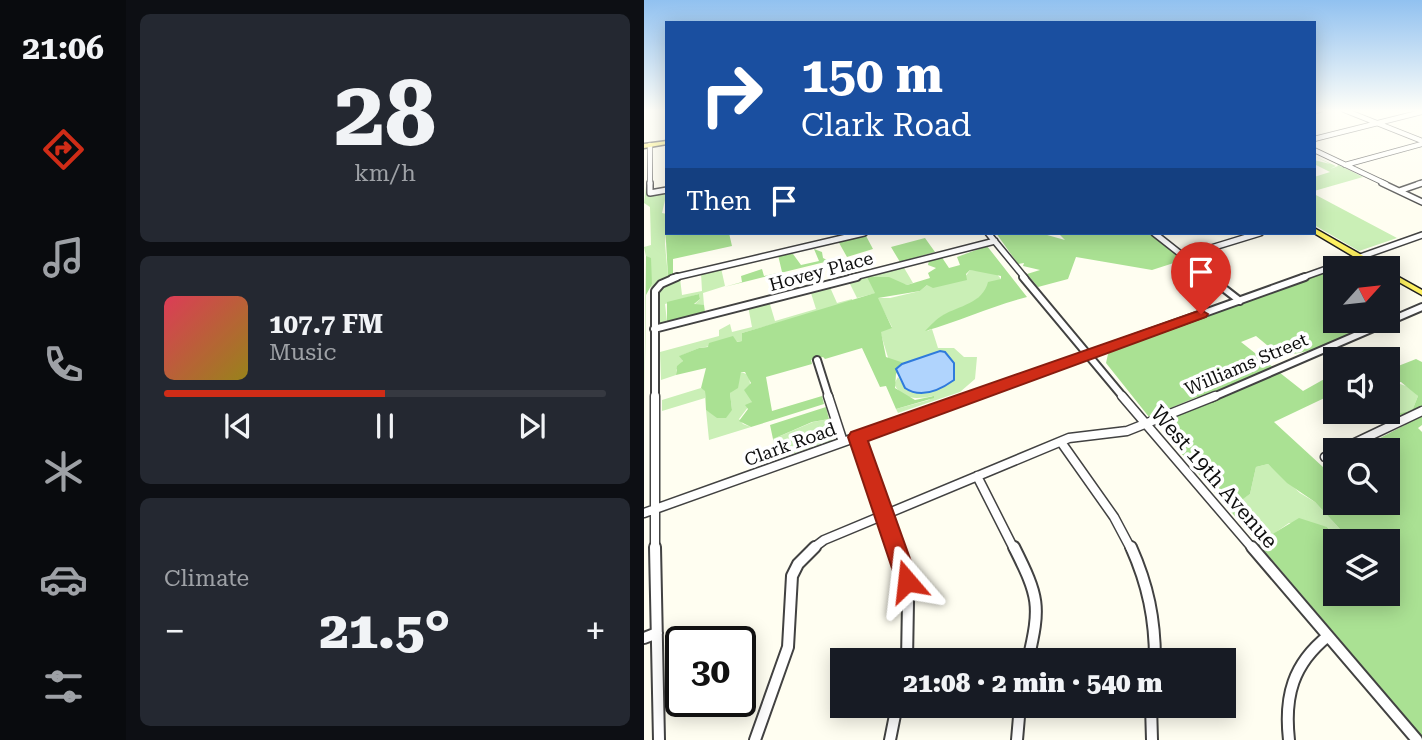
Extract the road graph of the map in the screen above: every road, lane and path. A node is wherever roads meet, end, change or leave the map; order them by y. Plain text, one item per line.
1 (647, 145) edge
2 (1414, 145) edge
3 (1316, 151) edge
4 (1345, 165) junction
5 (1422, 183) edge
6 (665, 190) edge
7 (1399, 191) junction
8 (1422, 202) edge
9 (1316, 231) edge
10 (855, 235) edge
11 (990, 235) edge
12 (1157, 235) edge
13 (1253, 235) edge
14 (1422, 235) edge
15 (995, 241) junction
16 (1185, 256) junction
17 (1359, 256) edge
18 (1364, 256) edge
19 (1323, 271) edge
20 (1400, 280) edge
21 (1422, 293) edge
22 (1240, 300) junction
23 (1422, 307) edge
24 (654, 329) junction
25 (1087, 355) junction
26 (817, 360) dead end
27 (1422, 411) edge
28 (1147, 425) junction
29 (857, 437) junction
30 (1365, 438) edge
31 (843, 442) junction
32 (1060, 442) junction
33 (977, 476) junction
34 (649, 511) edge
35 (885, 514) junction
36 (657, 633) junction
37 (1328, 636) junction
38 (644, 638) edge
39 (908, 648) edge
40 (1031, 648) edge
41 (1155, 648) edge
42 (894, 718) edge
43 (1019, 718) edge
44 (1151, 718) edge
45 (659, 740) edge
46 (755, 740) edge
47 (890, 740) edge
48 (1017, 740) edge
49 (1152, 740) edge
50 (1289, 740) edge
51 (1417, 740) edge

1 - 6 street
2 - 4 street
3 - 4 street
4 - 7 street
5 - 7 street
7 - 8 street
9 - 17 main road
10 - 24 street
11 - 15 street, West 19th Avenue
12 - 16 street
13 - 16 street
14 - 18 street, Clark Road
15 - 24 street, Hovey Place
15 - 25 street, West 19th Avenue
16 - 22 street
19 - 22 street, Clark Road
20 - 21 main road
22 - 25 street, Clark Road
23 - 28 street, Williams Street
24 - 34 street
25 - 28 street, West 19th Avenue
25 - 29 street, Clark Road
26 - 31 street
27 - 30 street
28 - 32 street, Williams Street
28 - 37 street, West 19th Avenue
29 - 31 street, Clark Road
29 - 35 street
31 - 34 street, Clark Road
32 - 33 street, Williams Street
32 - 41 street
33 - 35 street, Williams Street
33 - 40 street
34 - 36 street
35 - 39 street
35 - 46 street, Williams Street
36 - 38 street
36 - 45 street
37 - 50 street
37 - 51 street, West 19th Avenue
42 - 47 street
43 - 48 street
44 - 49 street

